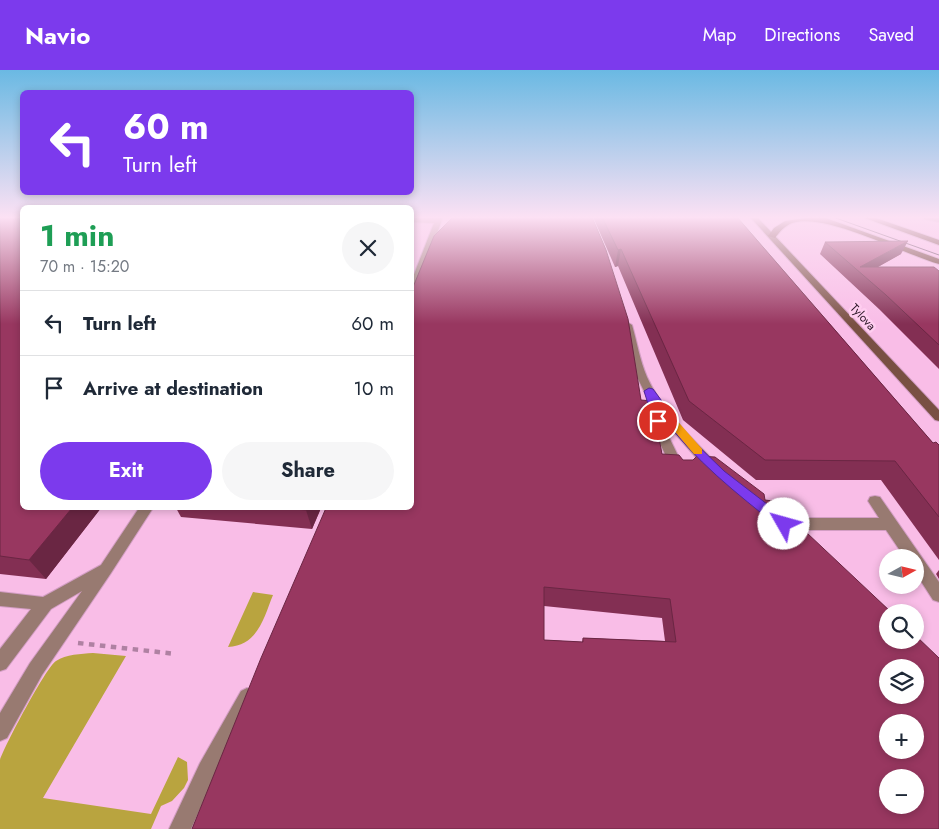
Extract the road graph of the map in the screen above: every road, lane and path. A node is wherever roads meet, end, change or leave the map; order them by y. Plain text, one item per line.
1 (427, 252) edge
2 (788, 252) edge
3 (912, 252) edge
4 (939, 262) edge
5 (414, 286) edge
6 (623, 312) edge
7 (649, 391) junction
8 (939, 417) edge
9 (719, 474) edge
10 (681, 475) edge
11 (875, 501) dead end
12 (145, 510) edge
13 (770, 513) edge
14 (890, 524) junction
15 (907, 549) edge
16 (106, 569) junction
17 (924, 573) edge
18 (939, 595) edge
19 (0, 599) edge
20 (46, 604) junction
21 (56, 641) junction
22 (176, 654) dead end
23 (0, 663) edge
24 (256, 681) edge
25 (0, 731) edge
26 (180, 829) edge

1 - 5 lane
2 - 8 street, Tylova
3 - 4 main road
6 - 7 lane
7 - 9 lane
7 - 10 lane
11 - 14 lane
12 - 16 lane
13 - 14 lane
14 - 15 lane
16 - 20 lane
16 - 21 lane
17 - 18 lane
19 - 20 lane
20 - 23 lane
21 - 22 path
21 - 25 lane
24 - 26 lane

